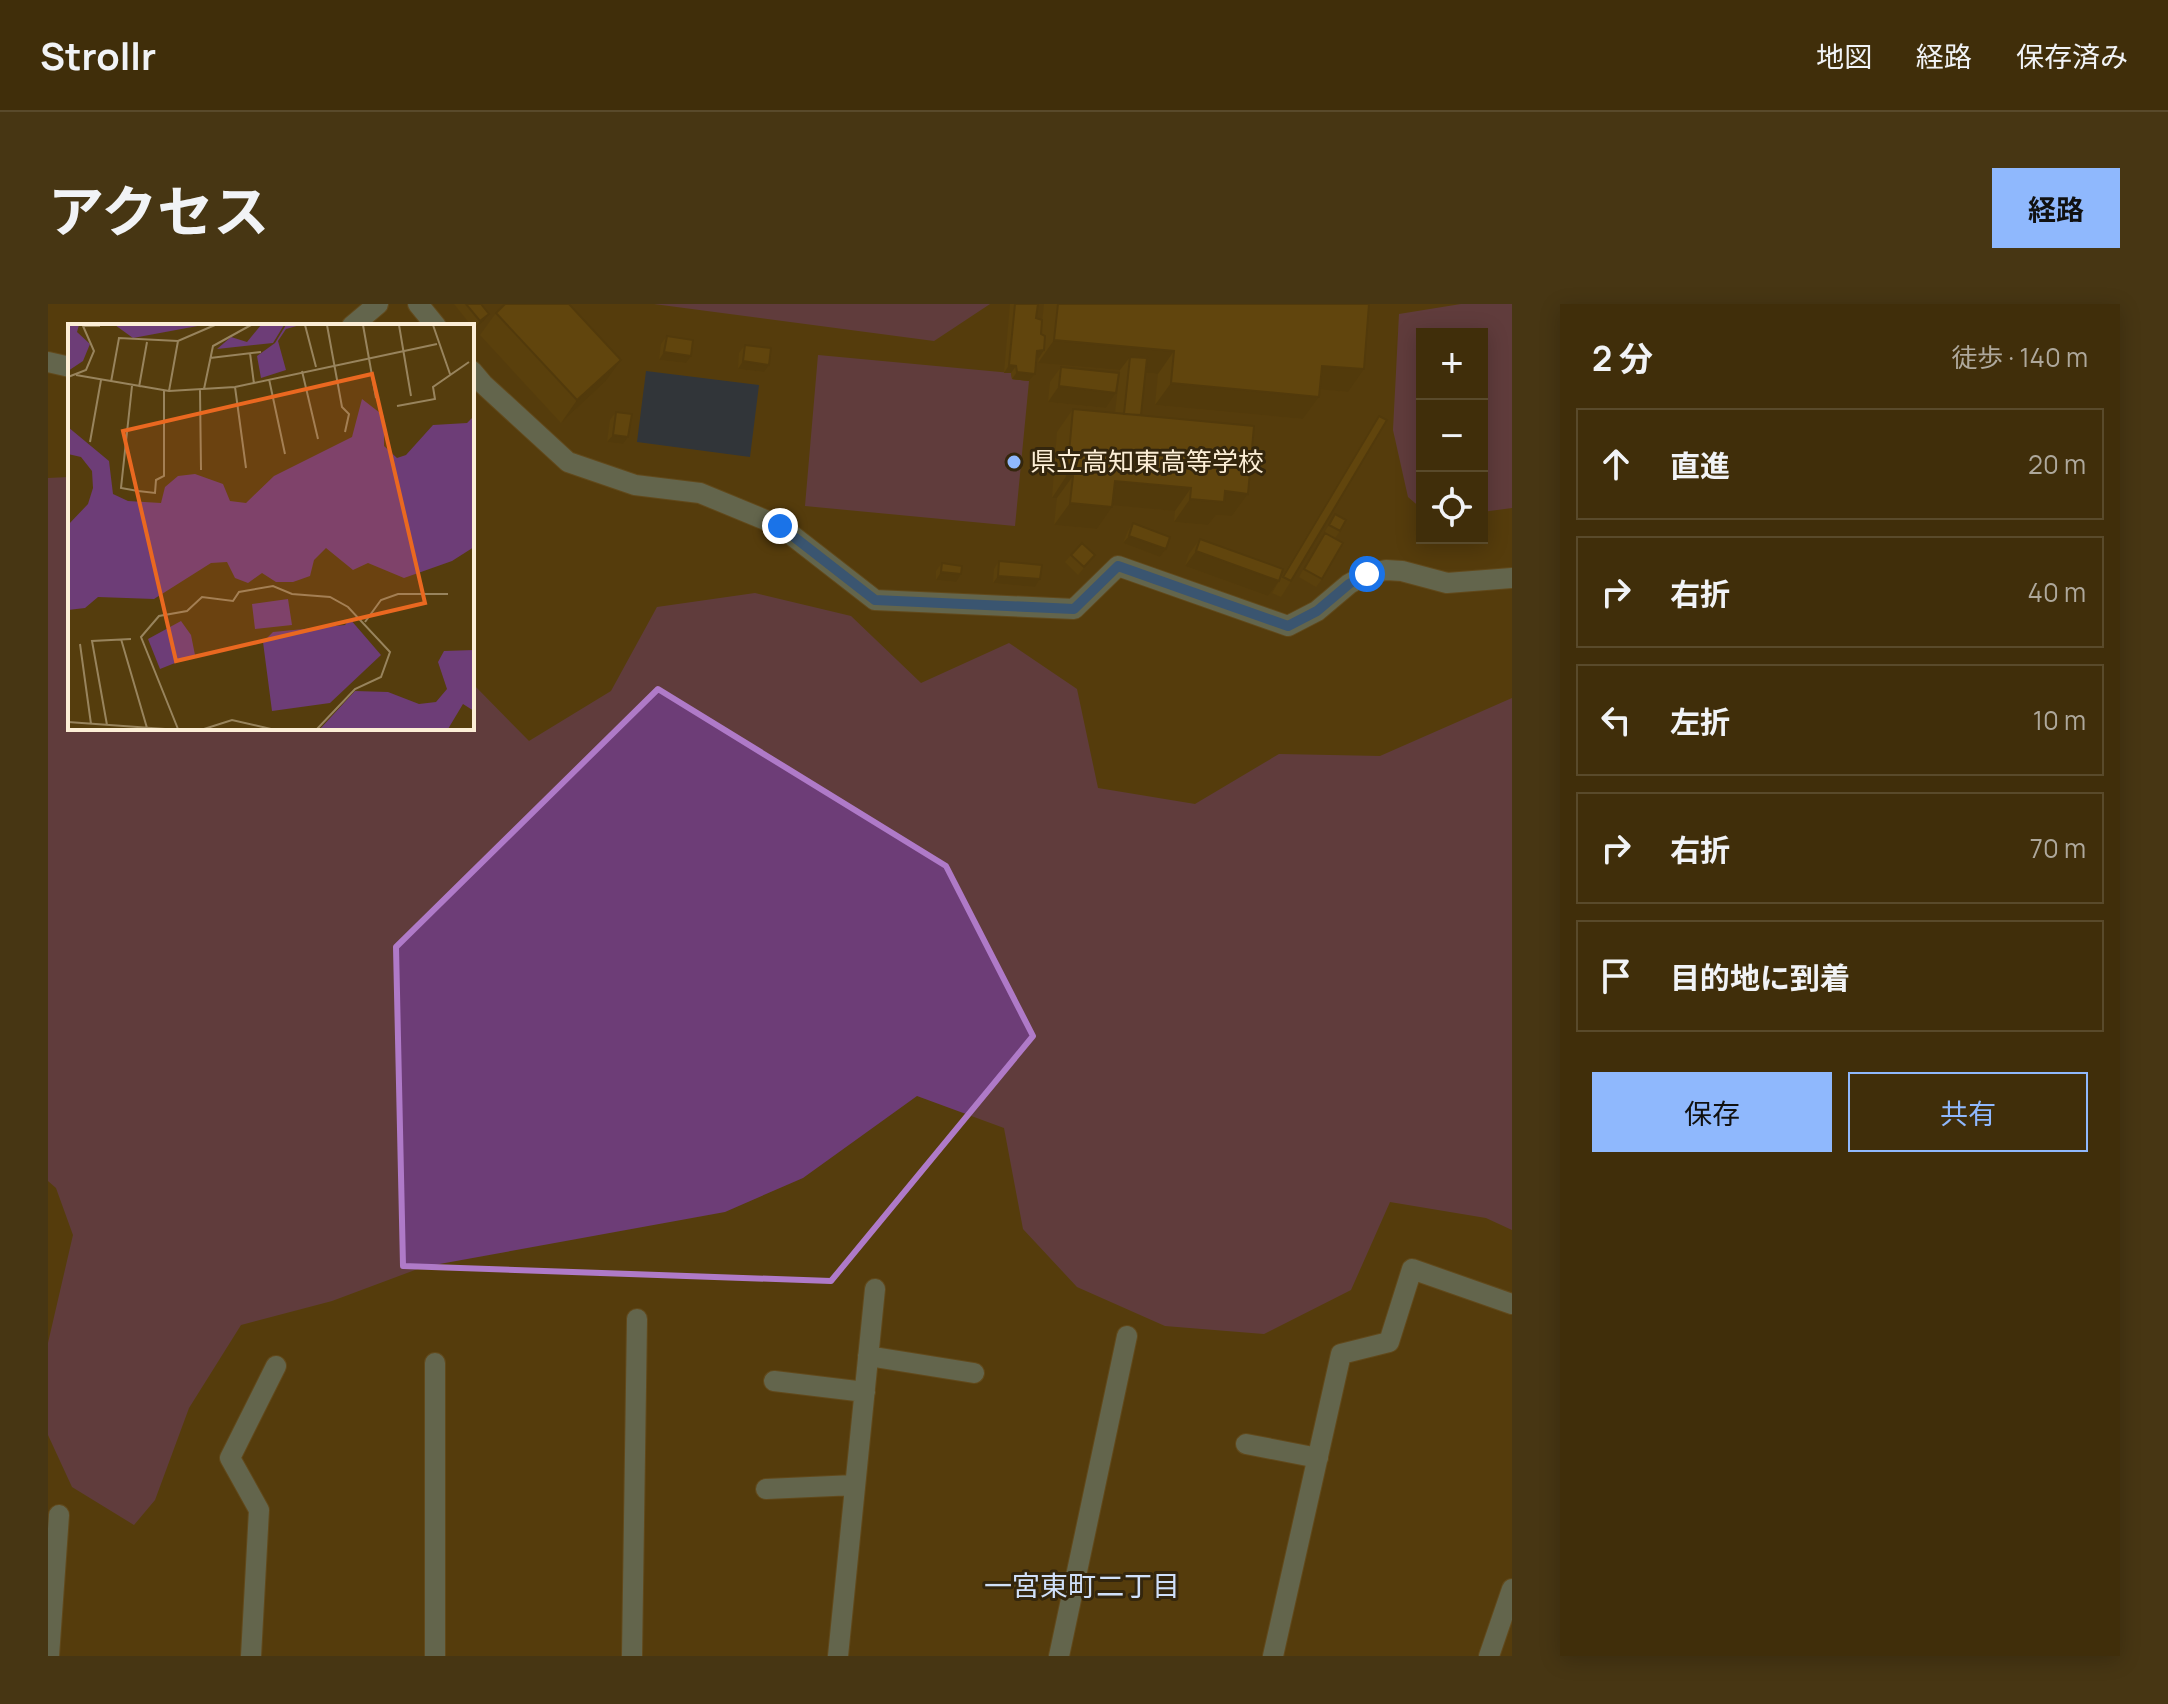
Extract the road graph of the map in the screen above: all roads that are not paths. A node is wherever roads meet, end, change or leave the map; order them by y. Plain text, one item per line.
1 (378, 304) edge
2 (418, 304) edge
3 (354, 324) edge
4 (434, 324) edge
5 (48, 362) edge
6 (68, 367) edge
7 (474, 373) edge
8 (1512, 578) edge
9 (875, 1289) dead end
10 (1512, 1304) edge
11 (637, 1319) dead end
12 (1127, 1336) dead end
13 (868, 1356) junction
14 (435, 1363) dead end
15 (276, 1366) dead end
16 (974, 1373) dead end
17 (774, 1381) dead end
18 (865, 1392) junction
19 (1246, 1444) dead end
20 (1318, 1458) junction
21 (855, 1485) junction
22 (766, 1489) dead end
23 (59, 1515) dead end
24 (1512, 1589) edge
25 (49, 1656) edge
26 (251, 1656) edge
27 (435, 1656) edge
28 (632, 1656) edge
29 (838, 1656) edge
30 (1059, 1656) edge
31 (1273, 1656) edge
32 (1489, 1656) edge

1 - 3 street
2 - 4 street
5 - 6 street
7 - 8 street
9 - 13 street
10 - 20 street
11 - 28 street
12 - 30 street
13 - 16 street
13 - 18 street
14 - 27 street
15 - 26 street
17 - 18 street
18 - 21 street
19 - 20 street
20 - 31 street
21 - 22 street
21 - 29 street
23 - 25 street
24 - 32 street

